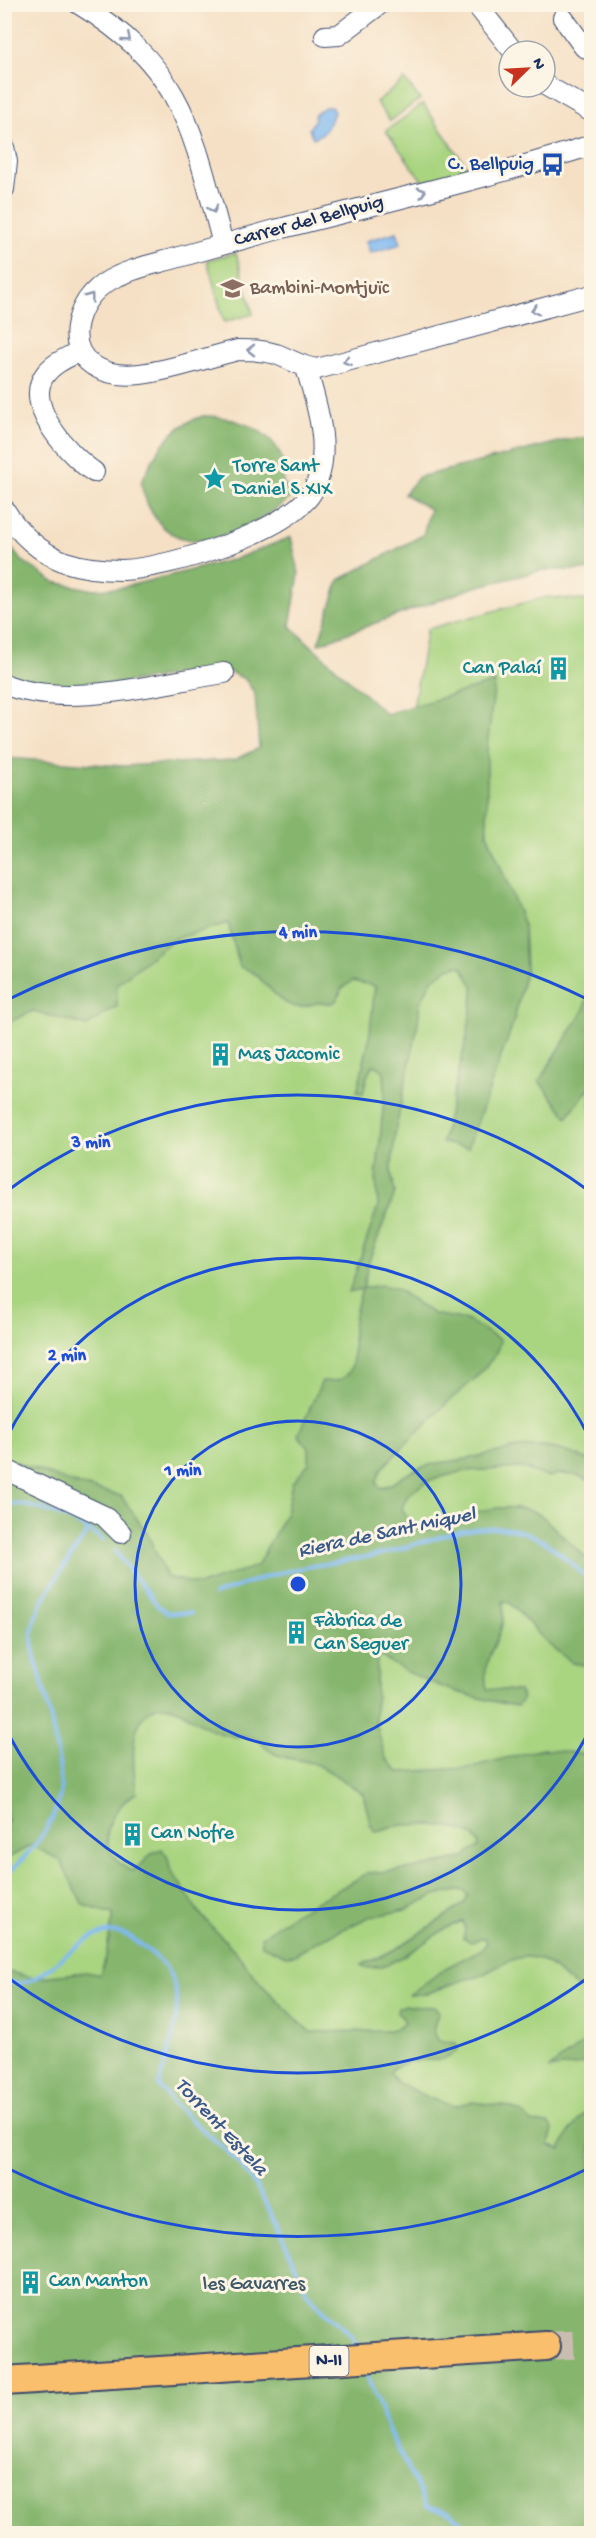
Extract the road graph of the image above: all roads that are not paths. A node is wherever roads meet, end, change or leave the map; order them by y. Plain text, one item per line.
1 (380, 4) edge
2 (86, 6) edge
3 (481, 6) edge
4 (563, 18) dead end
5 (325, 36) dead end
6 (504, 39) edge
7 (591, 49) edge
8 (557, 92) edge
9 (591, 112) edge
10 (591, 146) edge
11 (4, 147) edge
12 (4, 189) edge
13 (223, 244) junction
14 (591, 295) edge
15 (78, 352) junction
16 (306, 368) junction
17 (94, 471) dead end
18 (4, 509) edge
19 (224, 673) dead end
20 (4, 684) edge
21 (4, 1469) edge
22 (121, 1533) dead end
23 (546, 2346) tunnel mouth
24 (4, 2381) edge

1 - 5 street
2 -> 13 street
3 - 6 street
4 - 7 street
8 - 9 street
13 -> 10 street, Carrer del Bellpuig
11 - 12 street
15 -> 13 street, Carrer del Bellpuig
14 -> 16 street
16 -> 15 street
15 - 17 street
16 - 18 street
19 - 20 street
21 - 22 street
23 - 24 highway, N-II

